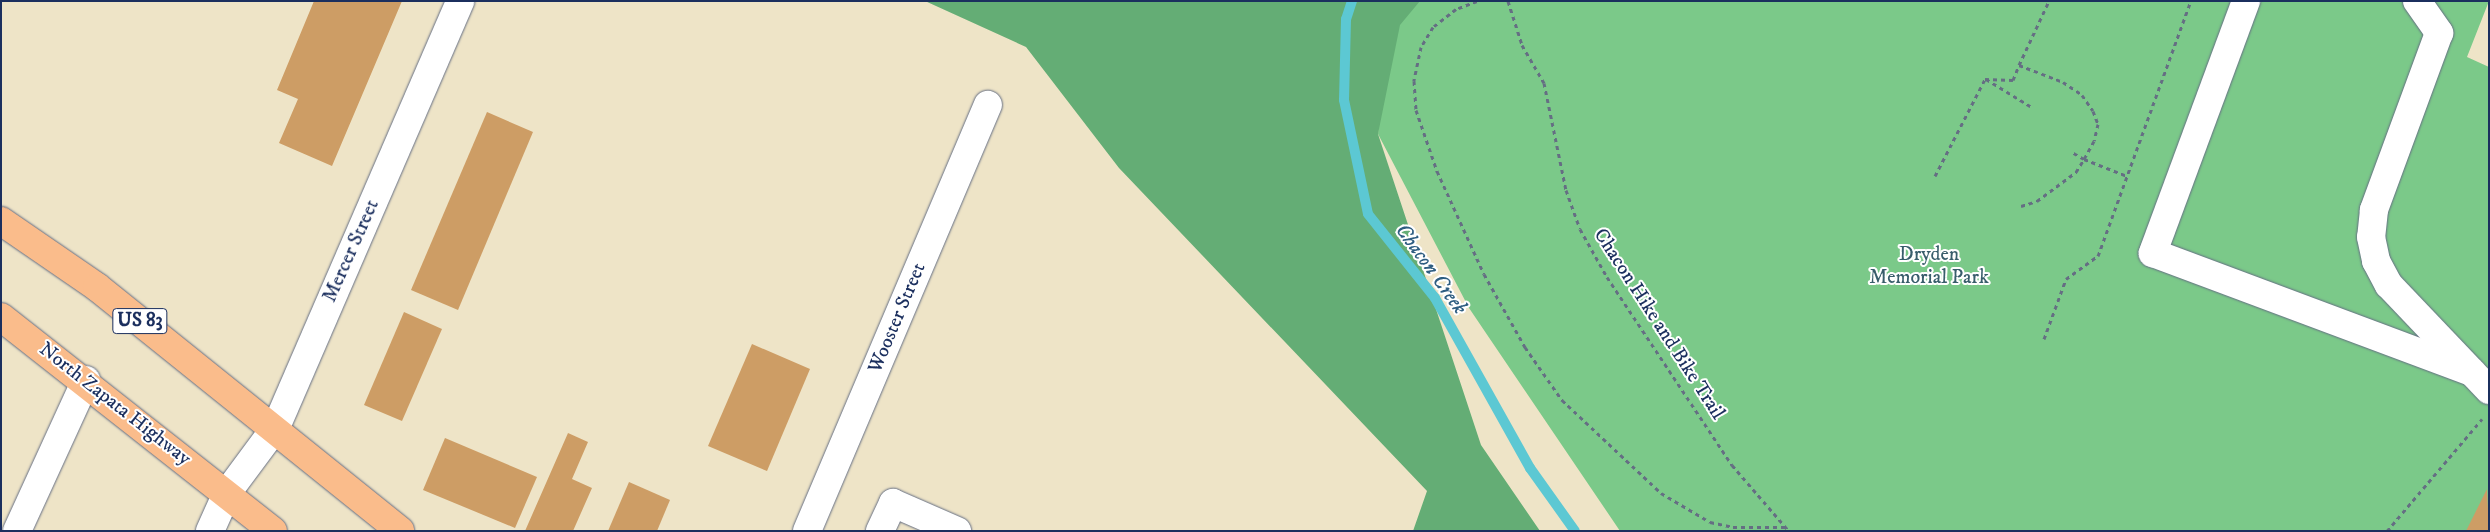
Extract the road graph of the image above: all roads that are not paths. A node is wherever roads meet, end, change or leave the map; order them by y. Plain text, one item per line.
1 (460, 1) edge
2 (2246, 1) edge
3 (2417, 1) edge
4 (988, 105) dead end
5 (1, 221) edge
6 (1, 317) edge
7 (86, 380) junction
8 (2480, 381) edge
9 (276, 427) junction
10 (228, 493) junction
11 (17, 531) edge
12 (210, 531) edge
13 (273, 531) edge
14 (400, 531) edge
15 (807, 531) edge
16 (880, 531) edge
17 (957, 531) edge

1 - 9 street, Mercer Street
2 - 8 street
3 - 8 street
4 - 15 street, Wooster Street
5 - 9 main road, US 83
6 - 7 main road, North Zapata Highway
7 - 10 main road, North Zapata Highway
7 - 11 street
9 - 10 street, Mercer Street
9 - 14 main road, US 83
10 - 12 street, Mercer Street
10 - 13 main road, North Zapata Highway
16 - 17 street

